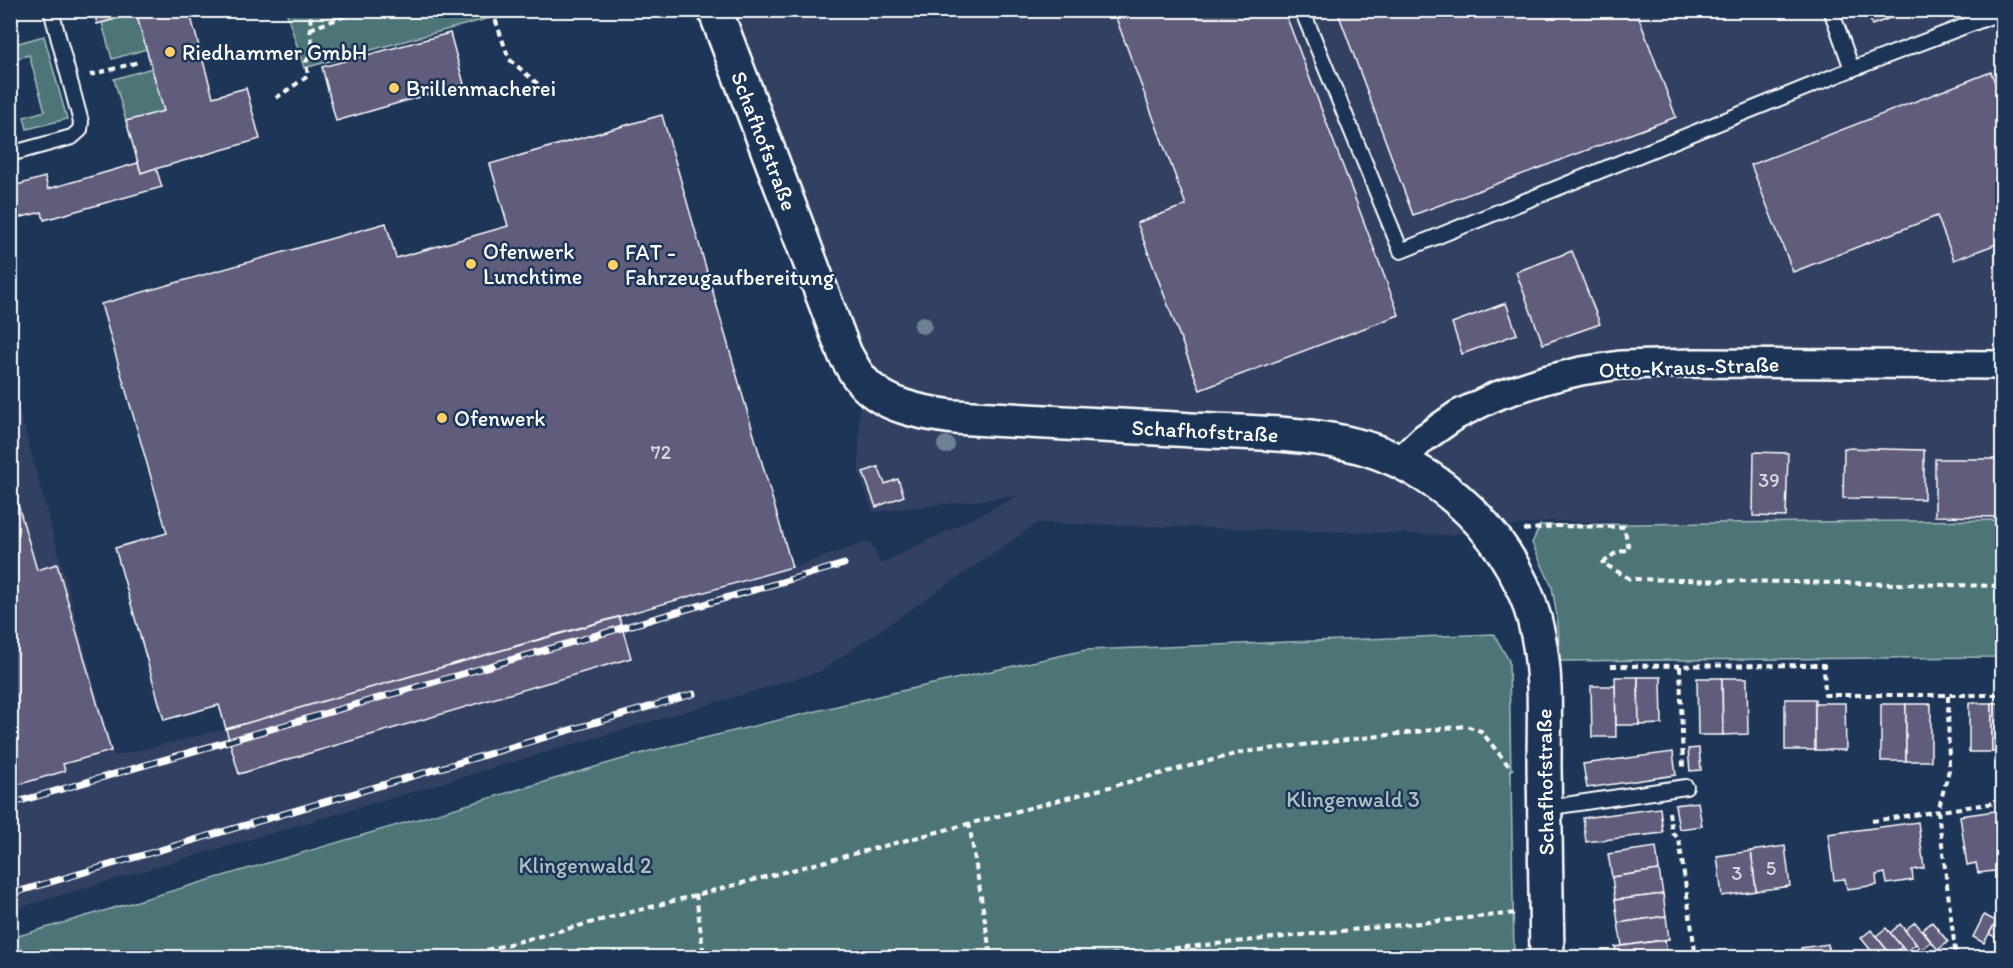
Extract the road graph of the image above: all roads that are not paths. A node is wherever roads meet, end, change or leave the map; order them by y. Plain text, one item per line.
1 (51, 10) edge
2 (715, 10) edge
3 (1302, 10) edge
4 (1831, 10) edge
5 (2002, 12) edge
6 (1852, 69) junction
7 (10, 154) edge
8 (2002, 366) edge
9 (1400, 461) junction
10 (1686, 787) road end
11 (1545, 798) junction
12 (1547, 957) edge

1 - 7 lane
2 - 9 street, Schafhofstraße
3 - 6 lane
4 - 6 lane
5 - 6 lane
8 - 9 street, Otto-Kraus-Straße
9 - 11 street, Schafhofstraße
10 - 11 lane
11 - 12 street, Schafhofstraße

